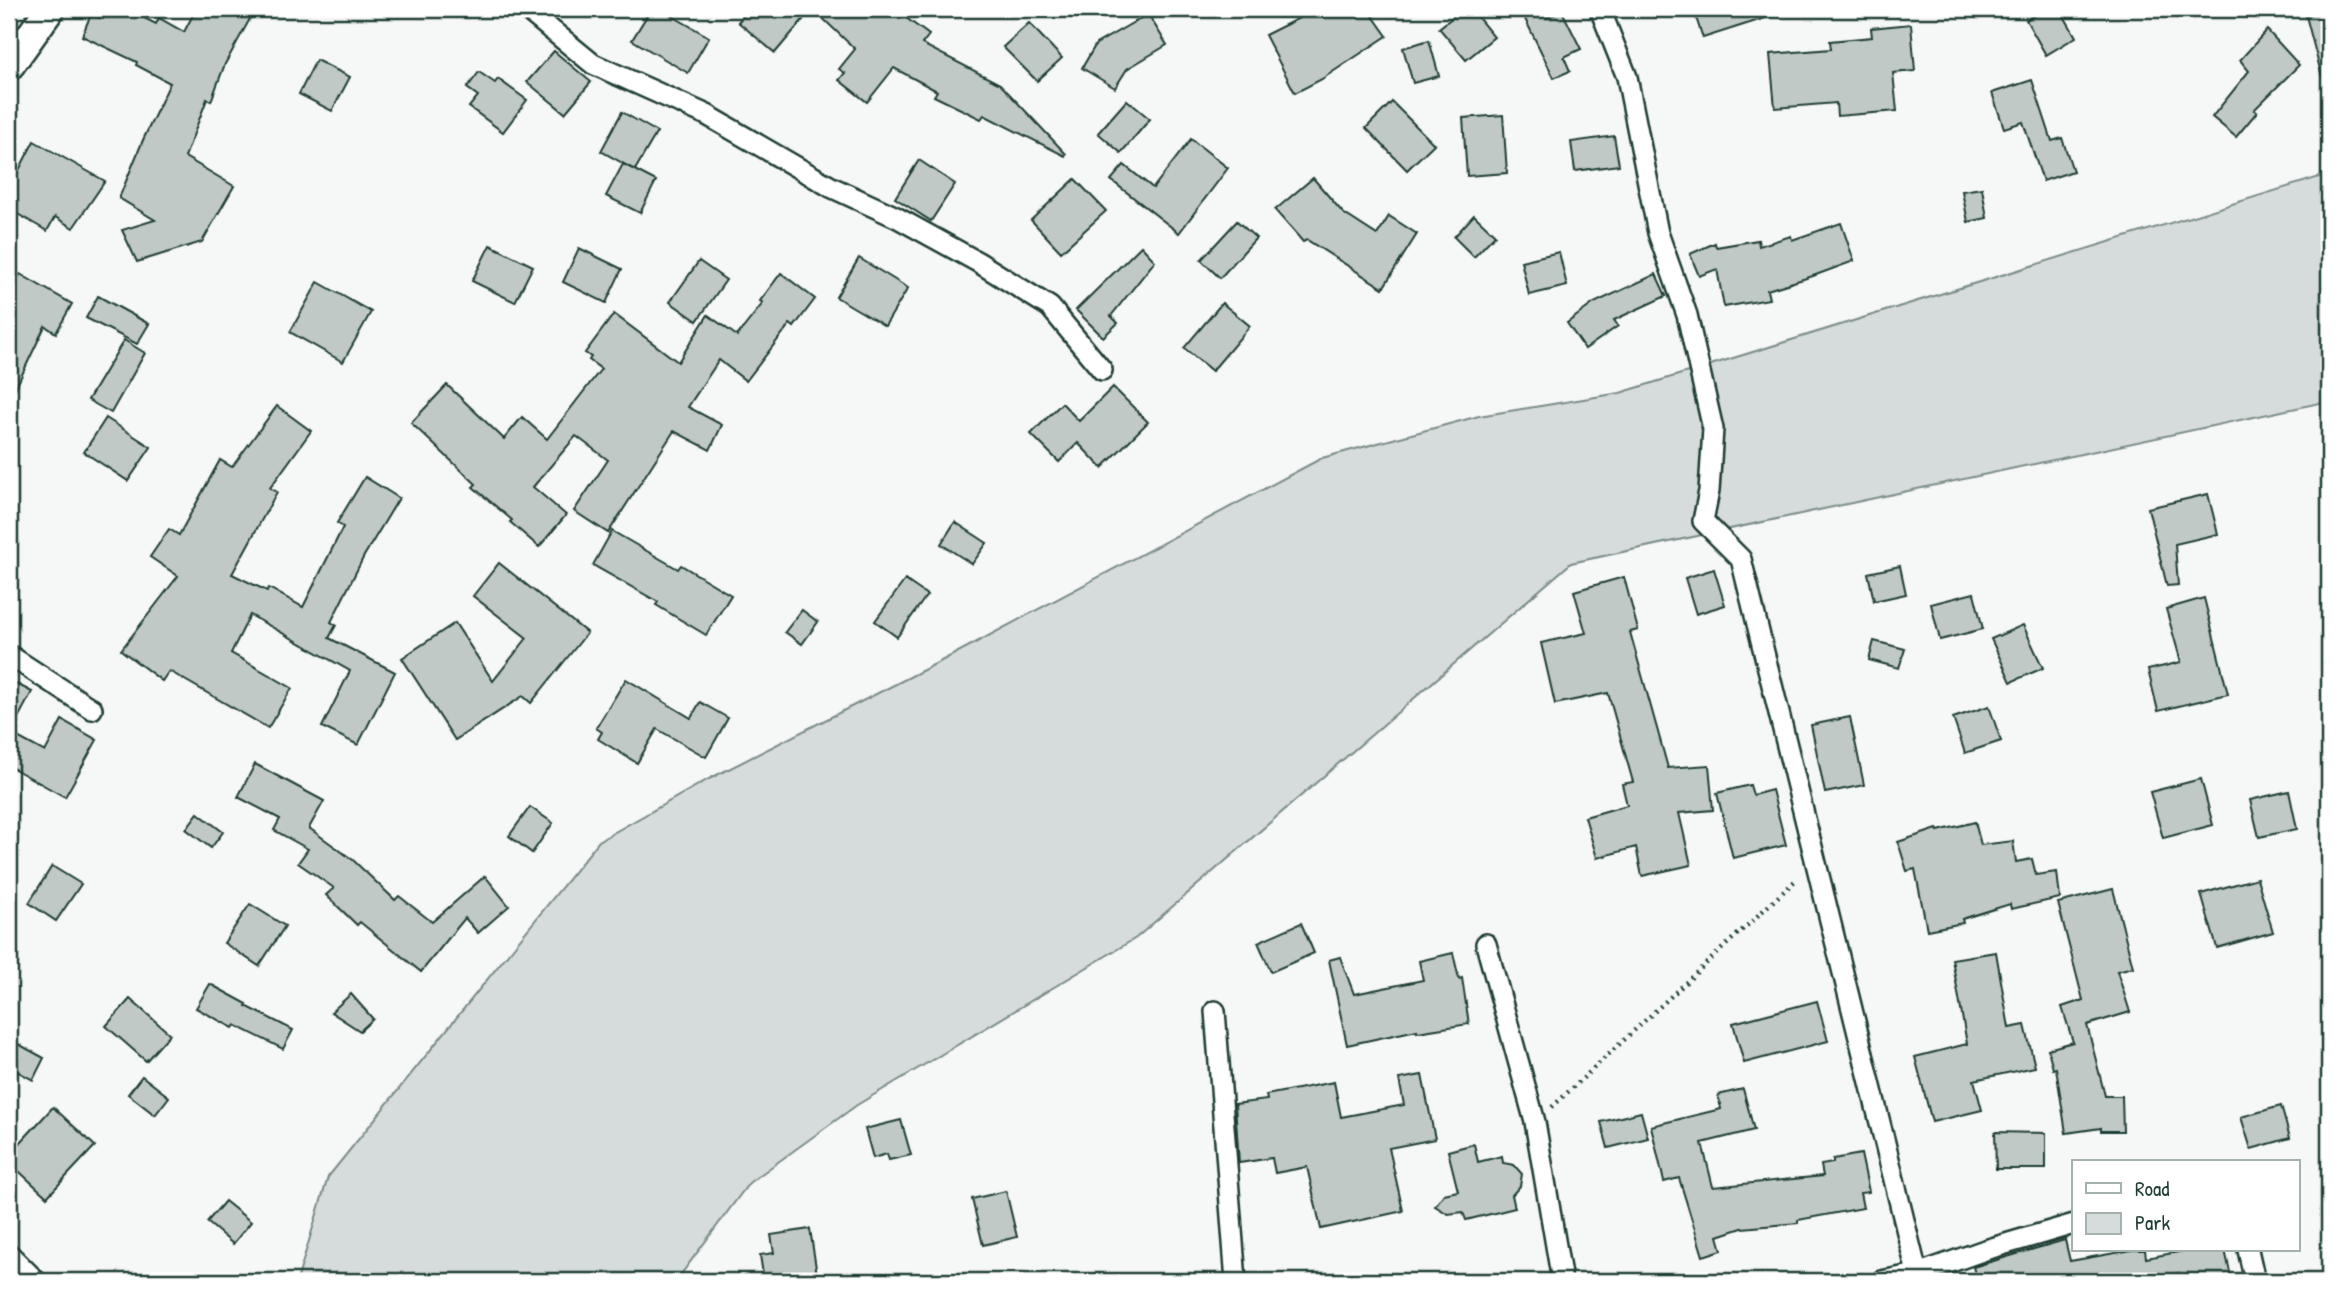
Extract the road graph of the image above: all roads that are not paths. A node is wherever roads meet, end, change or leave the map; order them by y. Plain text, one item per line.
1 (50, 9) edge
2 (526, 9) edge
3 (1600, 9) edge
4 (10, 63) edge
5 (1102, 370) dead end
6 (9, 655) edge
7 (93, 709) dead end
8 (1486, 944) dead end
9 (1215, 1012) dead end
10 (2072, 1225) edge
11 (2248, 1252) edge
12 (9, 1254) edge
13 (1918, 1278) edge
14 (36, 1281) edge
15 (1236, 1281) edge
16 (1562, 1281) edge
17 (1881, 1281) edge
18 (2255, 1281) edge

1 - 4 street
2 - 5 street
3 - 13 street
6 - 7 street
8 - 16 street
9 - 15 street
10 - 13 street
11 - 18 street
12 - 14 street
13 - 17 street

